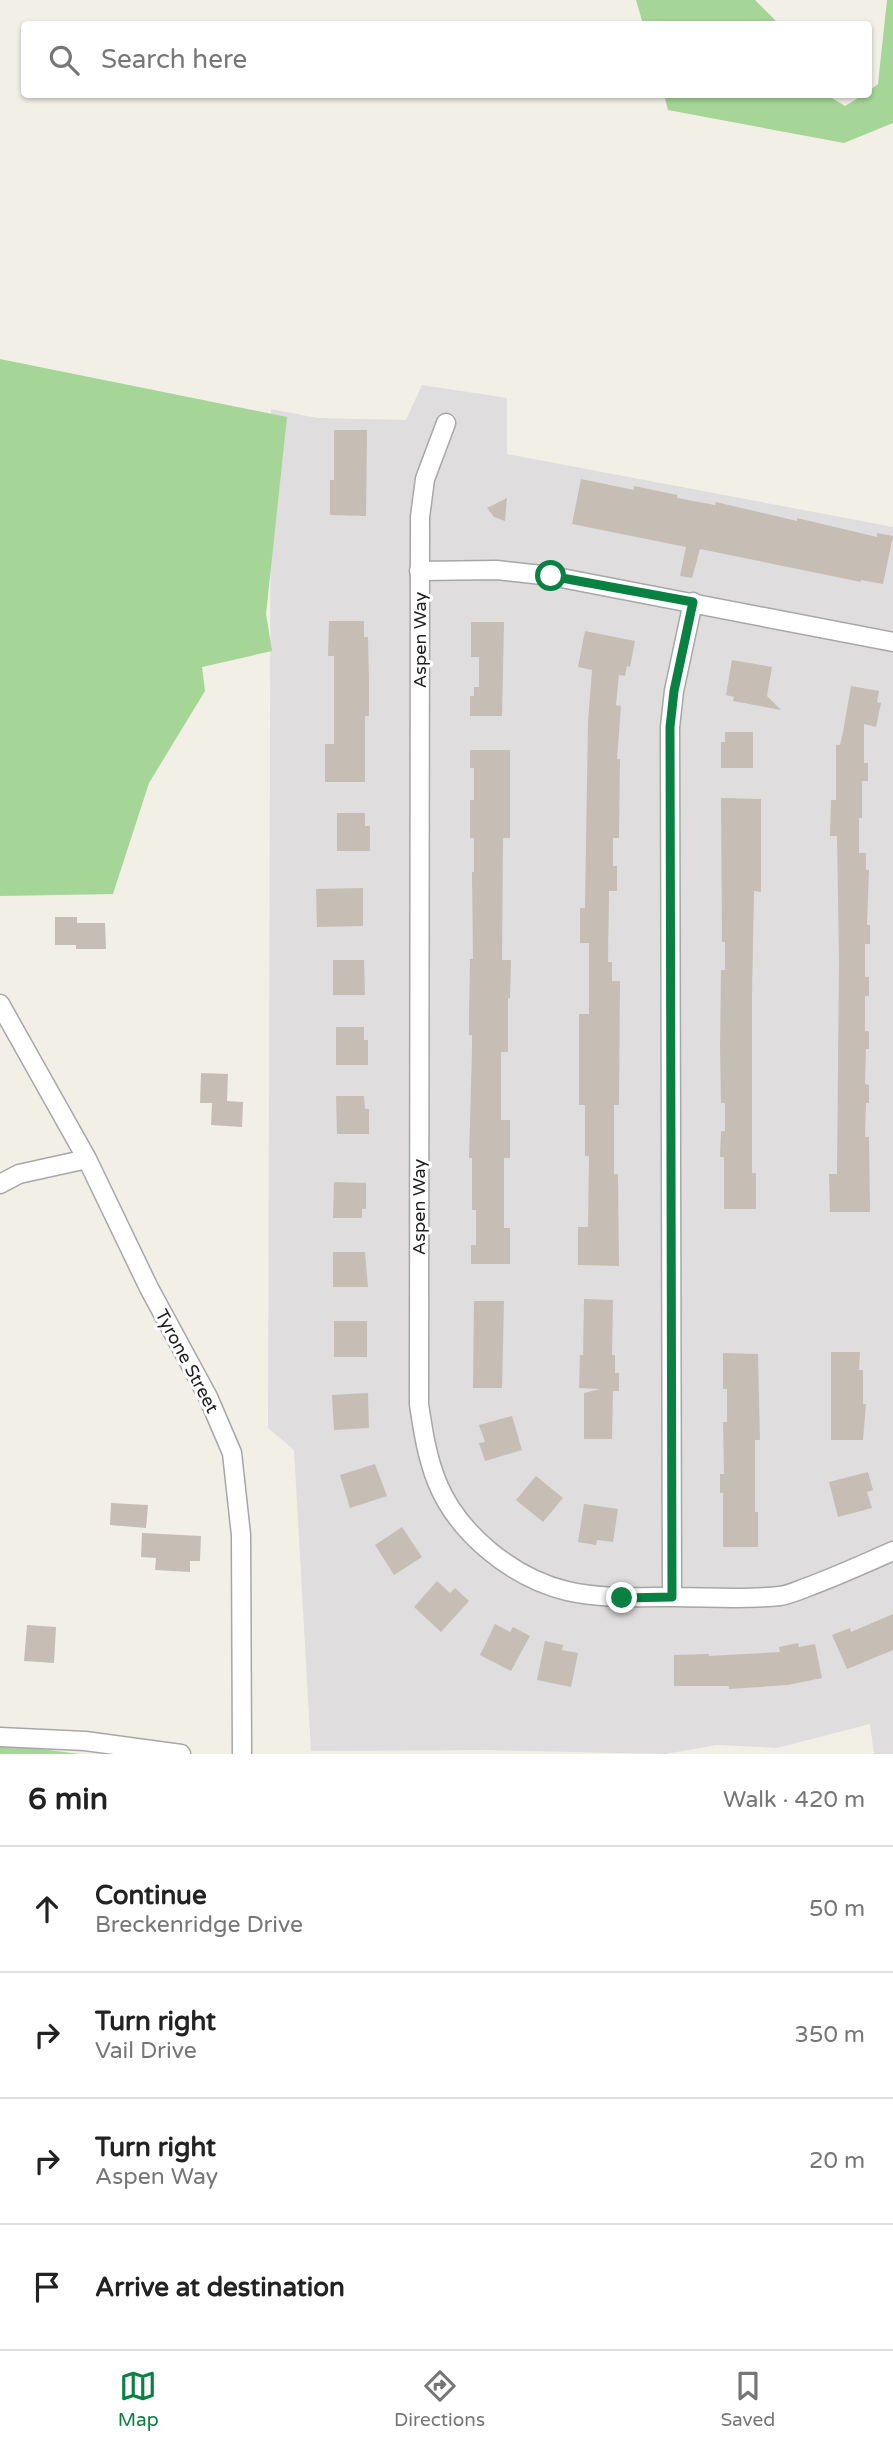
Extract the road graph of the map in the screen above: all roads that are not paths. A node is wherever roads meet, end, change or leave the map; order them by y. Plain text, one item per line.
1 (446, 423) dead end
2 (419, 571) junction
3 (693, 602) junction
4 (893, 642) edge
5 (0, 1004) edge
6 (87, 1159) junction
7 (0, 1184) edge
8 (893, 1551) edge
9 (672, 1597) junction
10 (0, 1737) edge
11 (181, 1754) edge
12 (242, 1754) edge

1 - 2 street, Aspen Way
2 - 3 street
2 - 9 street, Aspen Way
3 - 4 street
3 - 9 street
5 - 6 street, Tyrone Street
6 - 7 street
6 - 12 street, Tyrone Street
8 - 9 street, Aspen Way
10 - 11 street

